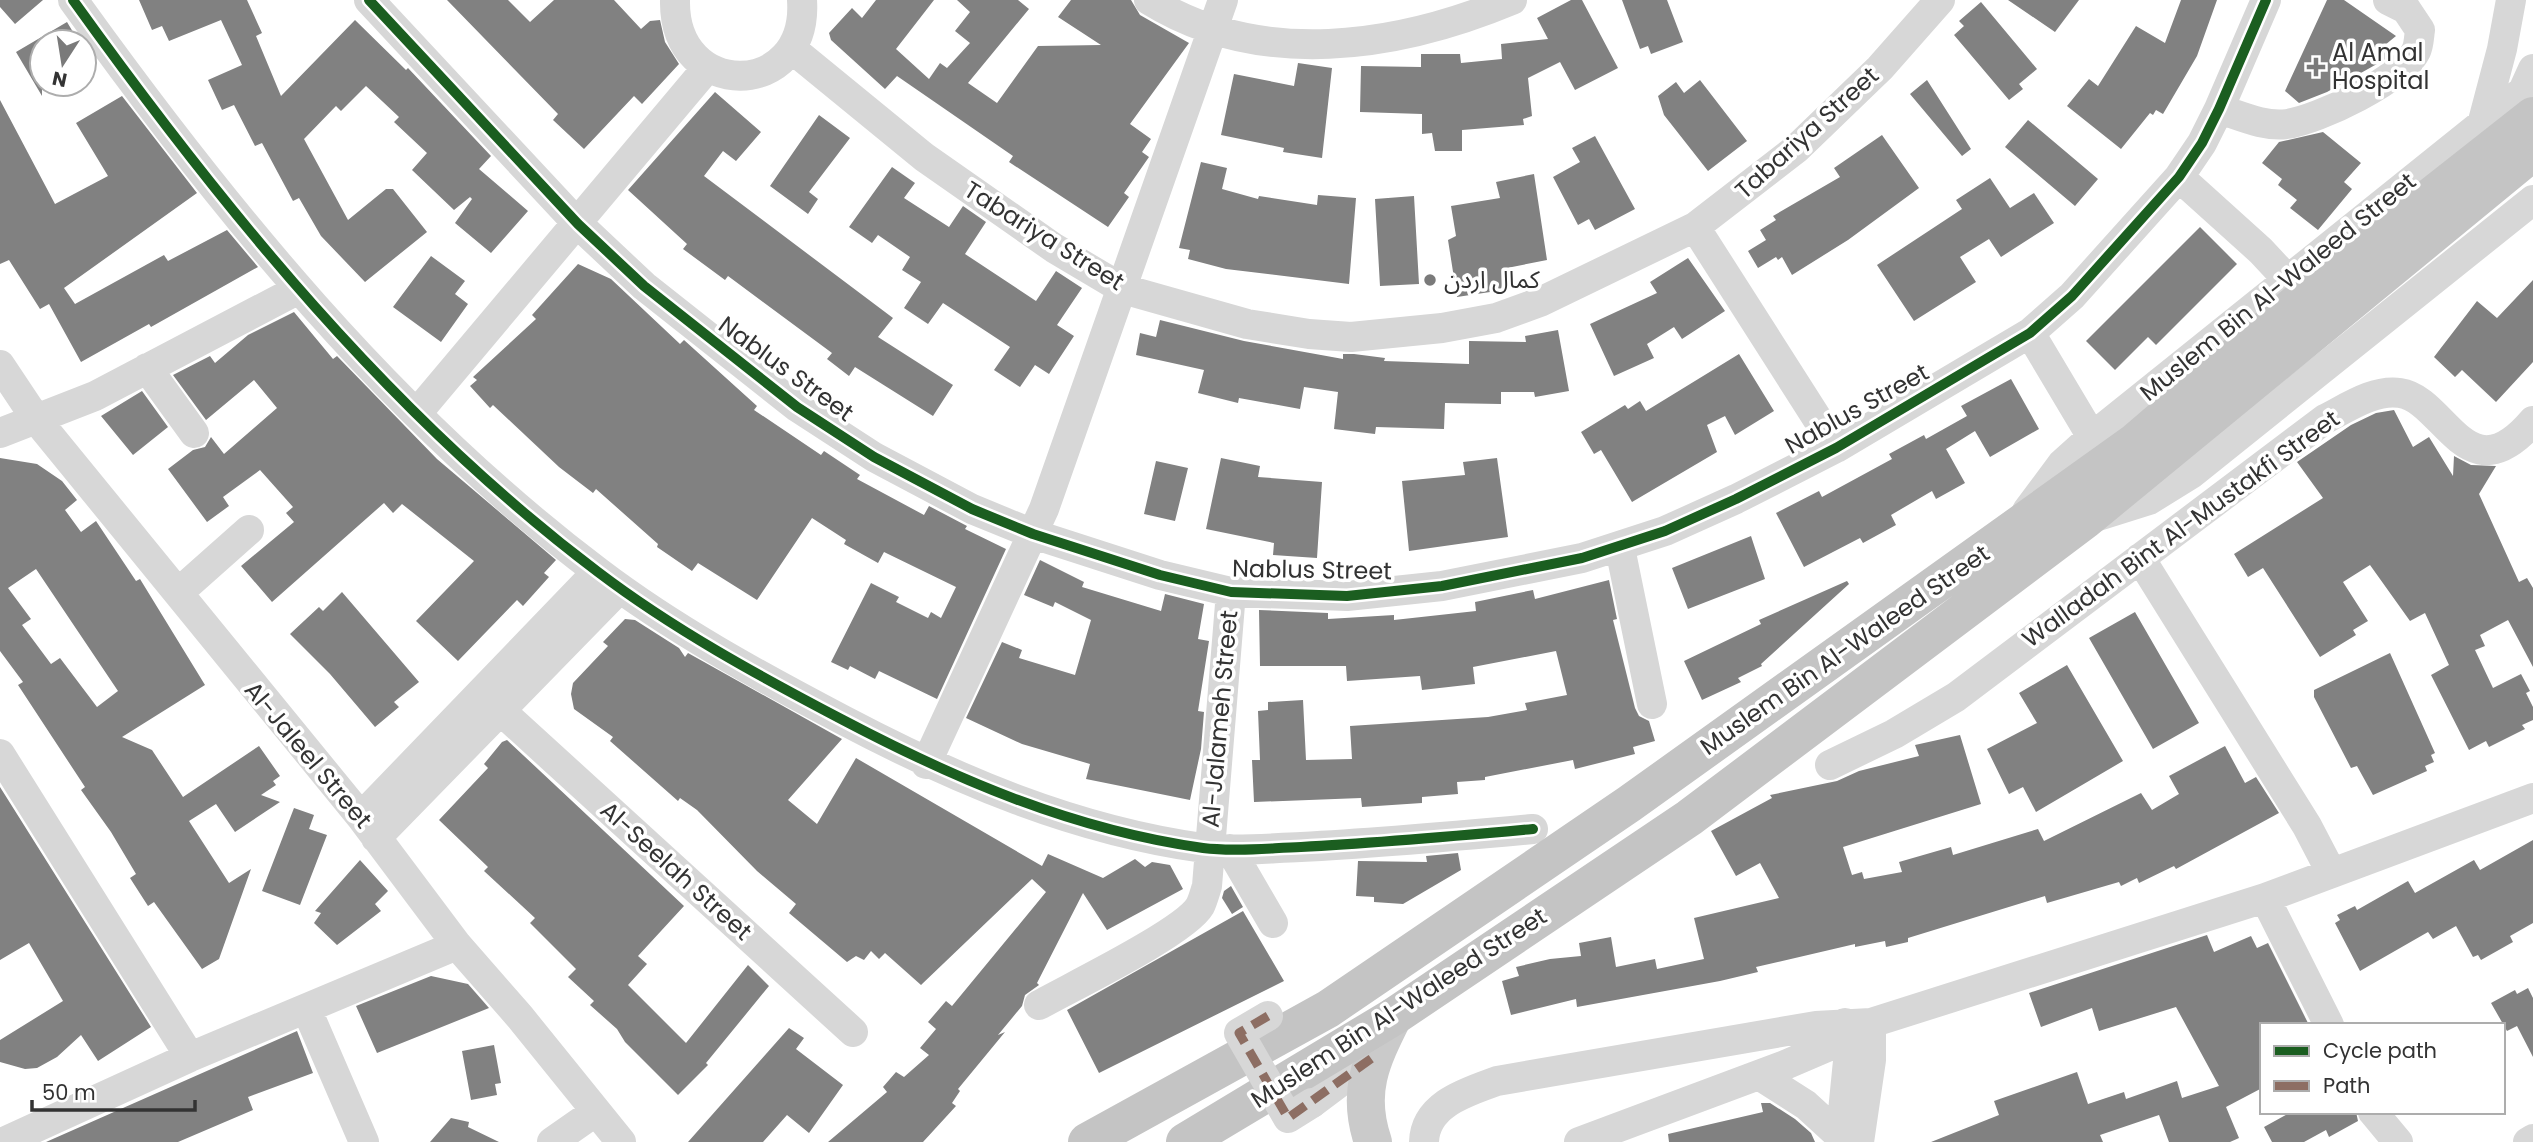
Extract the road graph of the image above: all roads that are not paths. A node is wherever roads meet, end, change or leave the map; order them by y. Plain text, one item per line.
1 (73, 0) edge
2 (369, 0) edge
3 (675, 0) edge
4 (803, 0) edge
5 (1149, 0) edge
6 (1223, 0) edge
7 (1512, 0) edge
8 (1941, 0) edge
9 (2266, 0) edge
10 (2511, 0) edge
11 (2402, 3) edge
12 (1214, 31) junction
13 (792, 49) junction
14 (707, 68) junction
15 (2530, 92) edge
16 (2219, 109) junction
17 (2483, 121) junction
18 (2533, 152) edge
19 (2179, 177) junction
20 (2530, 205) edge
21 (578, 224) junction
22 (1695, 228) junction
23 (2288, 280) junction
24 (299, 289) junction
25 (1123, 289) junction
26 (2030, 332) junction
27 (0, 365) edge
28 (147, 368) junction
29 (417, 413) junction
30 (36, 419) junction
31 (2533, 421) edge
32 (0, 433) edge
33 (194, 433) dead end
34 (2092, 437) junction
35 (1836, 448) junction
36 (2085, 520) junction
37 (2015, 529) junction
38 (249, 530) dead end
39 (1033, 534) junction
40 (1620, 548) junction
41 (2140, 558) junction
42 (608, 580) junction
43 (1231, 592) junction
44 (178, 593) junction
45 (1652, 704) dead end
46 (500, 710) junction
47 (0, 754) edge
48 (926, 764) junction
49 (1830, 765) dead end
50 (2533, 799) edge
51 (369, 828) junction
52 (1533, 829) dead end
53 (1219, 849) junction
54 (2331, 872) junction
55 (2265, 898) junction
56 (1273, 923) dead end
57 (457, 945) junction
58 (1039, 1004) dead end
59 (307, 1010) junction
60 (1268, 1016) dead end
61 (1393, 1017) junction
62 (2328, 1023) edge
63 (1855, 1028) junction
64 (853, 1032) dead end
65 (190, 1057) junction
66 (1372, 1058) junction
67 (1759, 1075) junction
68 (595, 1112) junction
69 (2376, 1124) edge
70 (2533, 1139) edge
71 (1846, 1140) edge
72 (4, 1142) edge
73 (364, 1142) edge
74 (552, 1142) edge
75 (621, 1142) edge
76 (1087, 1142) edge
77 (1185, 1142) edge
78 (1373, 1142) edge
79 (1424, 1142) edge
80 (1579, 1142) edge
81 (2398, 1142) edge
82 (2528, 1142) edge

1 - 24 street
2 - 21 street, Nablus Street
3 - 14 street
4 - 13 street
5 - 12 street
6 - 12 street
7 - 12 street
8 - 22 street, Tabariya Street
9 - 16 street, Nablus Street
10 - 17 street
11 - 16 street
12 - 25 street
13 - 14 street
13 - 25 street, Tabariya Street
14 - 21 street
15 - 17 street, Muslem Bin Al-Waleed Street
15 - 37 highway
16 - 19 street, Nablus Street
17 - 23 street, Muslem Bin Al-Waleed Street
18 - 36 highway, Muslem Bin Al-Waleed Street
19 - 23 street
19 - 26 street, Nablus Street
20 - 36 street, Muslem Bin Al-Waleed Street
21 - 29 street
21 - 39 street, Nablus Street
22 - 25 street, Tabariya Street
22 - 35 street
23 - 34 street, Muslem Bin Al-Waleed Street
24 - 28 street
24 - 29 street
25 - 39 street
26 - 34 street
26 - 35 street, Nablus Street
27 - 30 street, Al-Jaleel Street
28 - 30 street
28 - 33 street
29 - 42 street
30 - 32 street
30 - 44 street, Al-Jaleel Street
31 - 41 street, Walladah Bint Al-Mustakfi Street
34 - 37 street, Muslem Bin Al-Waleed Street
35 - 40 street, Nablus Street
36 - 61 highway, Muslem Bin Al-Waleed Street
37 - 76 highway, Muslem Bin Al-Waleed Street
38 - 44 street
39 - 43 street, Nablus Street
39 - 48 street
40 - 43 street, Nablus Street
40 - 45 street
41 - 49 street, Walladah Bint Al-Mustakfi Street
41 - 54 street
42 - 46 street
42 - 48 street
42 - 51 street
43 - 53 street, Al-Jalameh Street
44 - 51 street, Al-Jaleel Street
46 - 51 street
46 - 64 street, Al-Seelah Street
47 - 65 street
48 - 53 street
50 - 54 street
51 - 57 street, Al-Jaleel Street
52 - 53 street
53 - 56 street
53 - 58 street, Al-Jalameh Street
54 - 55 street
55 - 62 street
55 - 63 street
57 - 59 street
57 - 68 street, Al-Jaleel Street
59 - 65 street
59 - 73 street
60 - 66 street, bridge
61 - 66 main road
61 - 77 highway, Muslem Bin Al-Waleed Street
63 - 67 street
63 - 71 street
63 - 79 street
65 - 72 street
66 - 78 main road
67 - 71 street
67 - 80 street
68 - 74 street
68 - 75 street, Al-Jaleel Street
69 - 81 street
70 - 82 street

